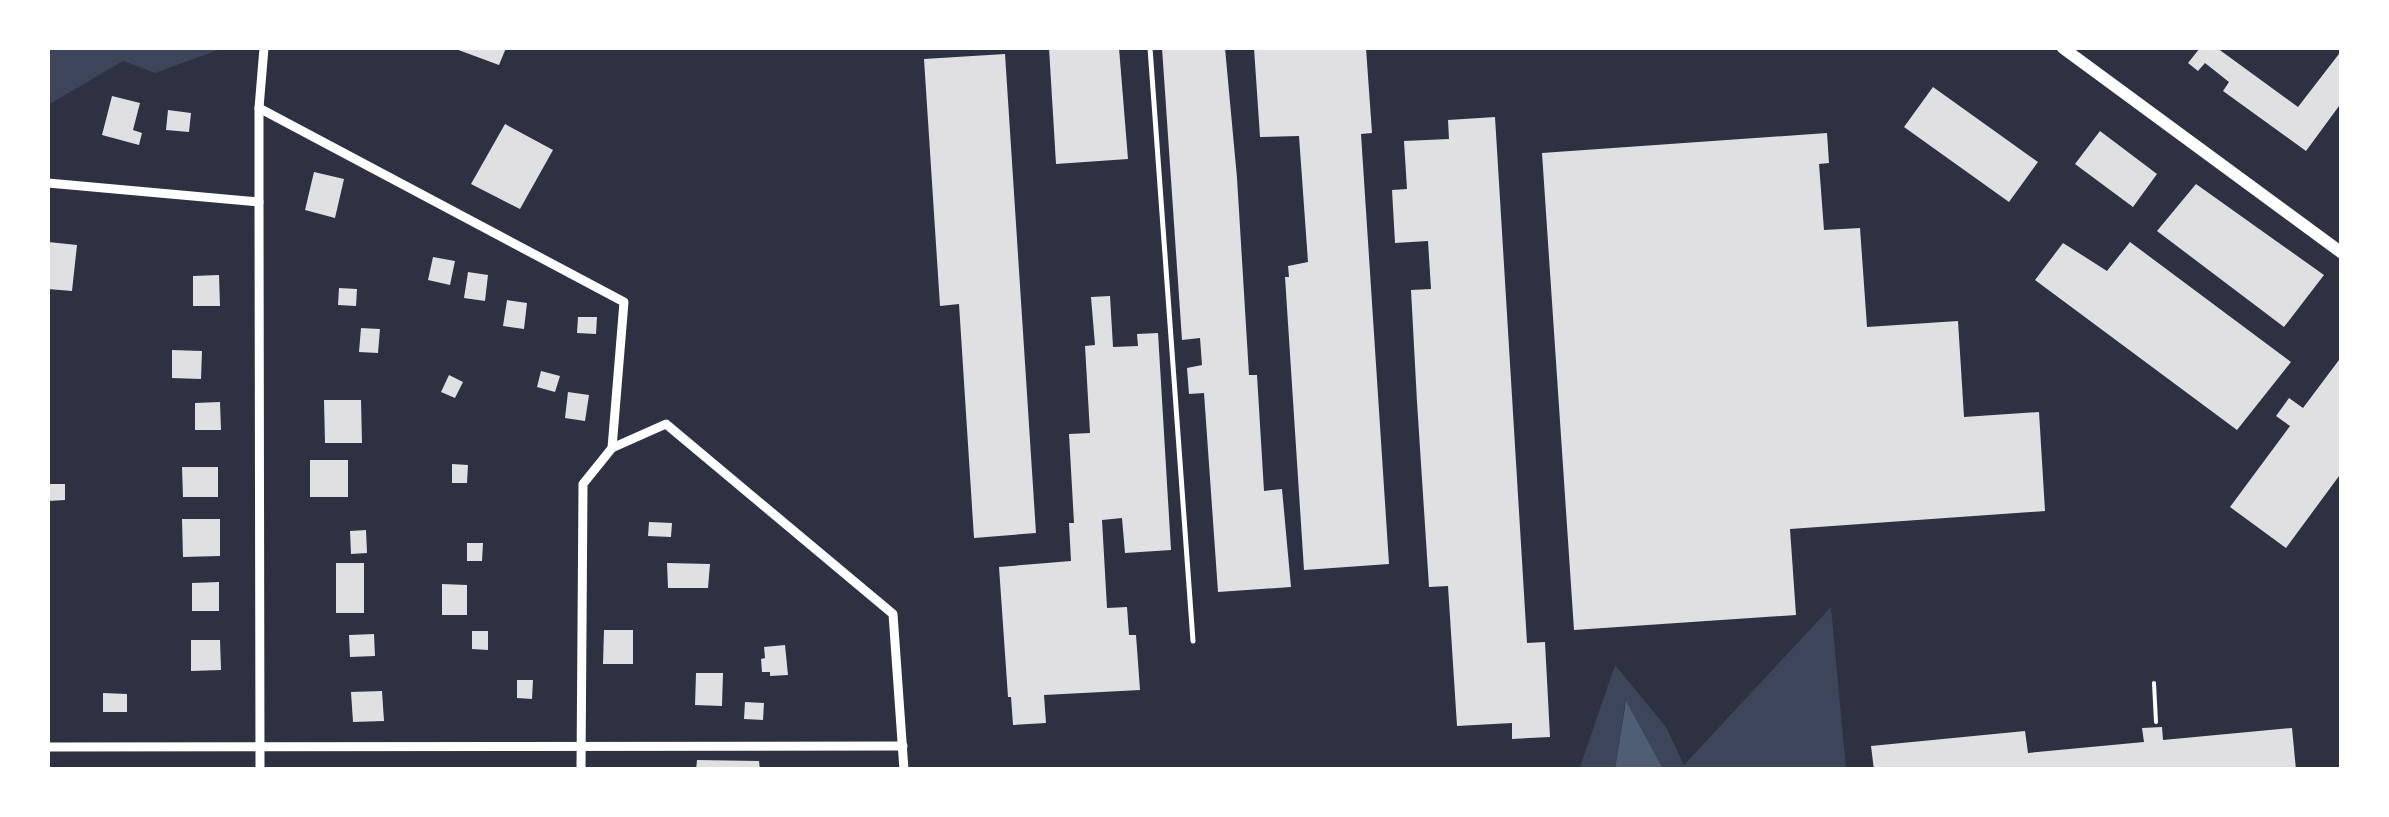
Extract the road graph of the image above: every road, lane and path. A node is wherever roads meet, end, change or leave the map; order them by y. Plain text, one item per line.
1 (264, 48) edge
2 (1150, 48) edge
3 (2063, 48) edge
4 (260, 108) junction
5 (48, 183) edge
6 (259, 202) junction
7 (2342, 252) edge
8 (612, 448) junction
9 (1193, 641) dead end
10 (2154, 683) dead end
11 (2156, 722) dead end
12 (581, 745) junction
13 (902, 746) junction
14 (48, 747) edge
15 (260, 748) junction
16 (260, 770) edge
17 (581, 770) edge
18 (904, 770) edge

1 - 4 street
2 - 9 lane
3 - 7 main road
4 - 6 street
4 - 8 street
5 - 6 street
6 - 15 street
8 - 12 street
8 - 13 street
10 - 11 path
12 - 13 street
12 - 15 street
12 - 17 street
13 - 18 street
14 - 15 street
15 - 16 street

